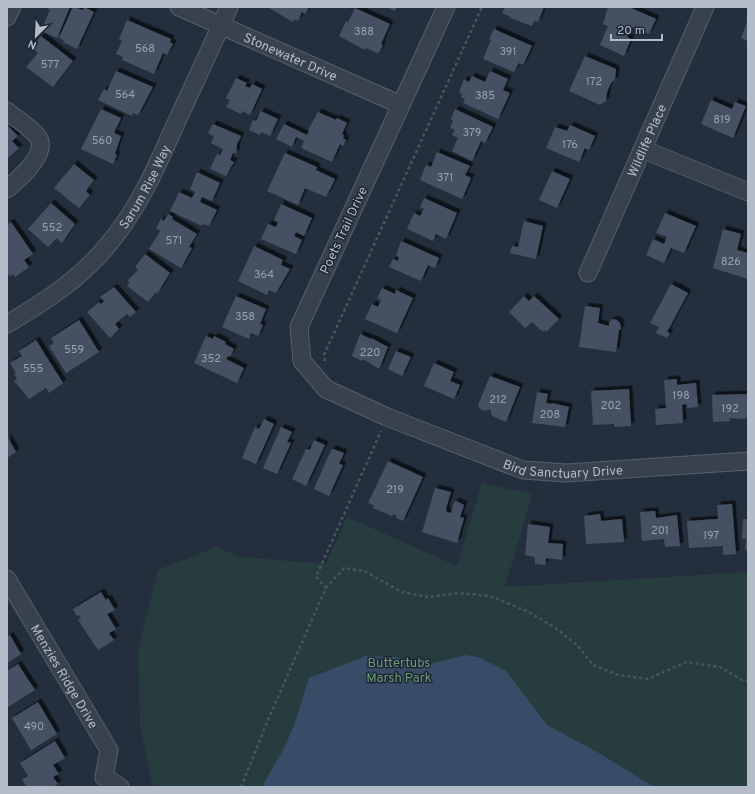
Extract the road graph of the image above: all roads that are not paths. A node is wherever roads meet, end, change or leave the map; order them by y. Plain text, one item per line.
1 (12, 7) edge
2 (179, 7) edge
3 (229, 7) edge
4 (446, 7) edge
5 (705, 7) edge
6 (7, 17) edge
7 (220, 26) junction
8 (401, 105) junction
9 (7, 111) edge
10 (642, 149) junction
11 (7, 189) edge
12 (748, 192) edge
13 (588, 273) dead end
14 (7, 324) edge
15 (388, 417) joint
16 (748, 461) edge
17 (7, 578) edge
18 (120, 787) edge

1 - 6 street
2 - 7 street, Stonewater Drive
3 - 7 street, Sarum Rise Way
4 - 8 street, Poets Trail Drive
5 - 10 street, Wildlife Place
7 - 8 street, Stonewater Drive
7 - 14 street, Sarum Rise Way
8 - 15 street, Poets Trail Drive
9 - 11 street
10 - 12 street
10 - 13 street, Wildlife Place
15 - 16 street, Bird Sanctuary Drive
17 - 18 street, Menzies Ridge Drive

